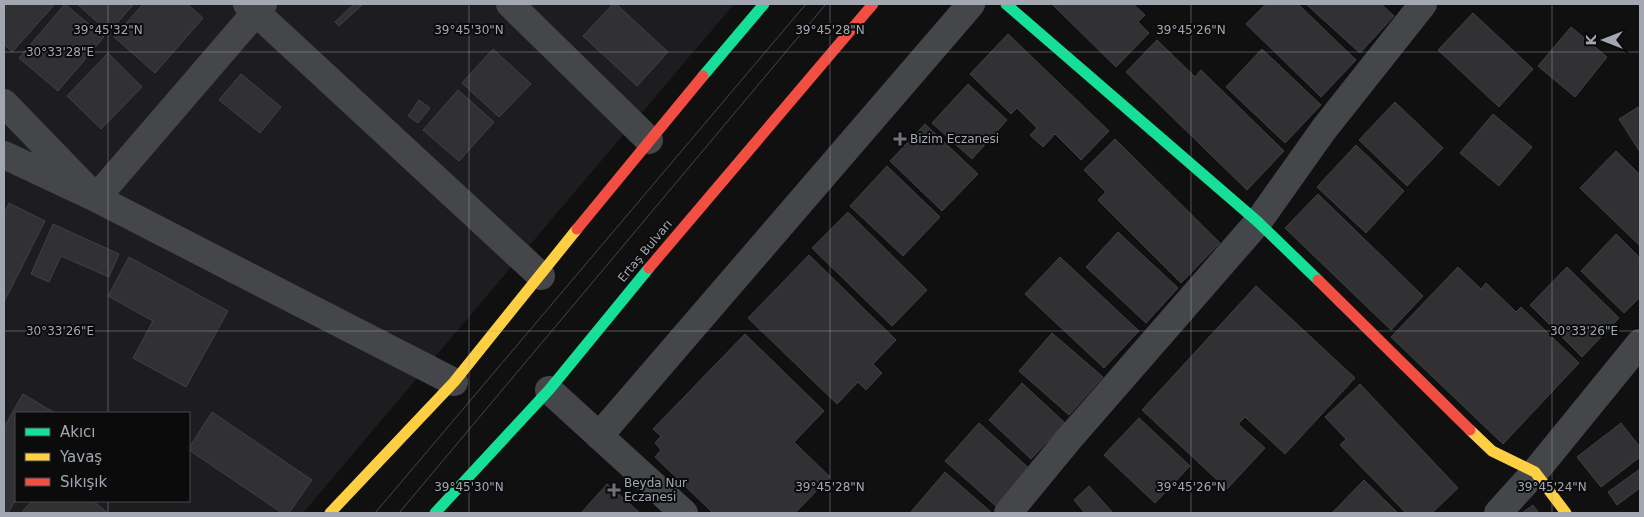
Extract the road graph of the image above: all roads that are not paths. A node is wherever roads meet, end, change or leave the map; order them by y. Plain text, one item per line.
1 (510, 4) edge
2 (764, 4) edge
3 (873, 4) edge
4 (971, 4) edge
5 (1006, 4) edge
6 (1423, 4) edge
7 (255, 6) edge
8 (4, 103) edge
9 (649, 140) junction
10 (4, 154) edge
11 (96, 198) junction
12 (1258, 222) junction
13 (541, 276) junction
14 (1640, 343) edge
15 (454, 382) junction
16 (549, 390) junction
17 (599, 436) junction
18 (1535, 472) junction
19 (330, 513) edge
20 (434, 513) edge
21 (684, 513) edge
22 (1008, 513) edge
23 (1498, 513) edge
24 (1566, 513) edge

1 - 9 street
2 - 9 main road
3 - 16 main road, Ertaş Bulvarı
4 - 17 street
5 - 12 main road
6 - 12 street
7 - 11 street
7 - 13 street
8 - 11 street
9 - 13 main road
10 - 11 street
11 - 15 street
12 - 18 main road
12 - 22 street
13 - 15 main road
14 - 18 street
15 - 19 main road
16 - 17 street
16 - 20 main road, Ertaş Bulvarı
17 - 21 street
18 - 23 street
18 - 24 main road

